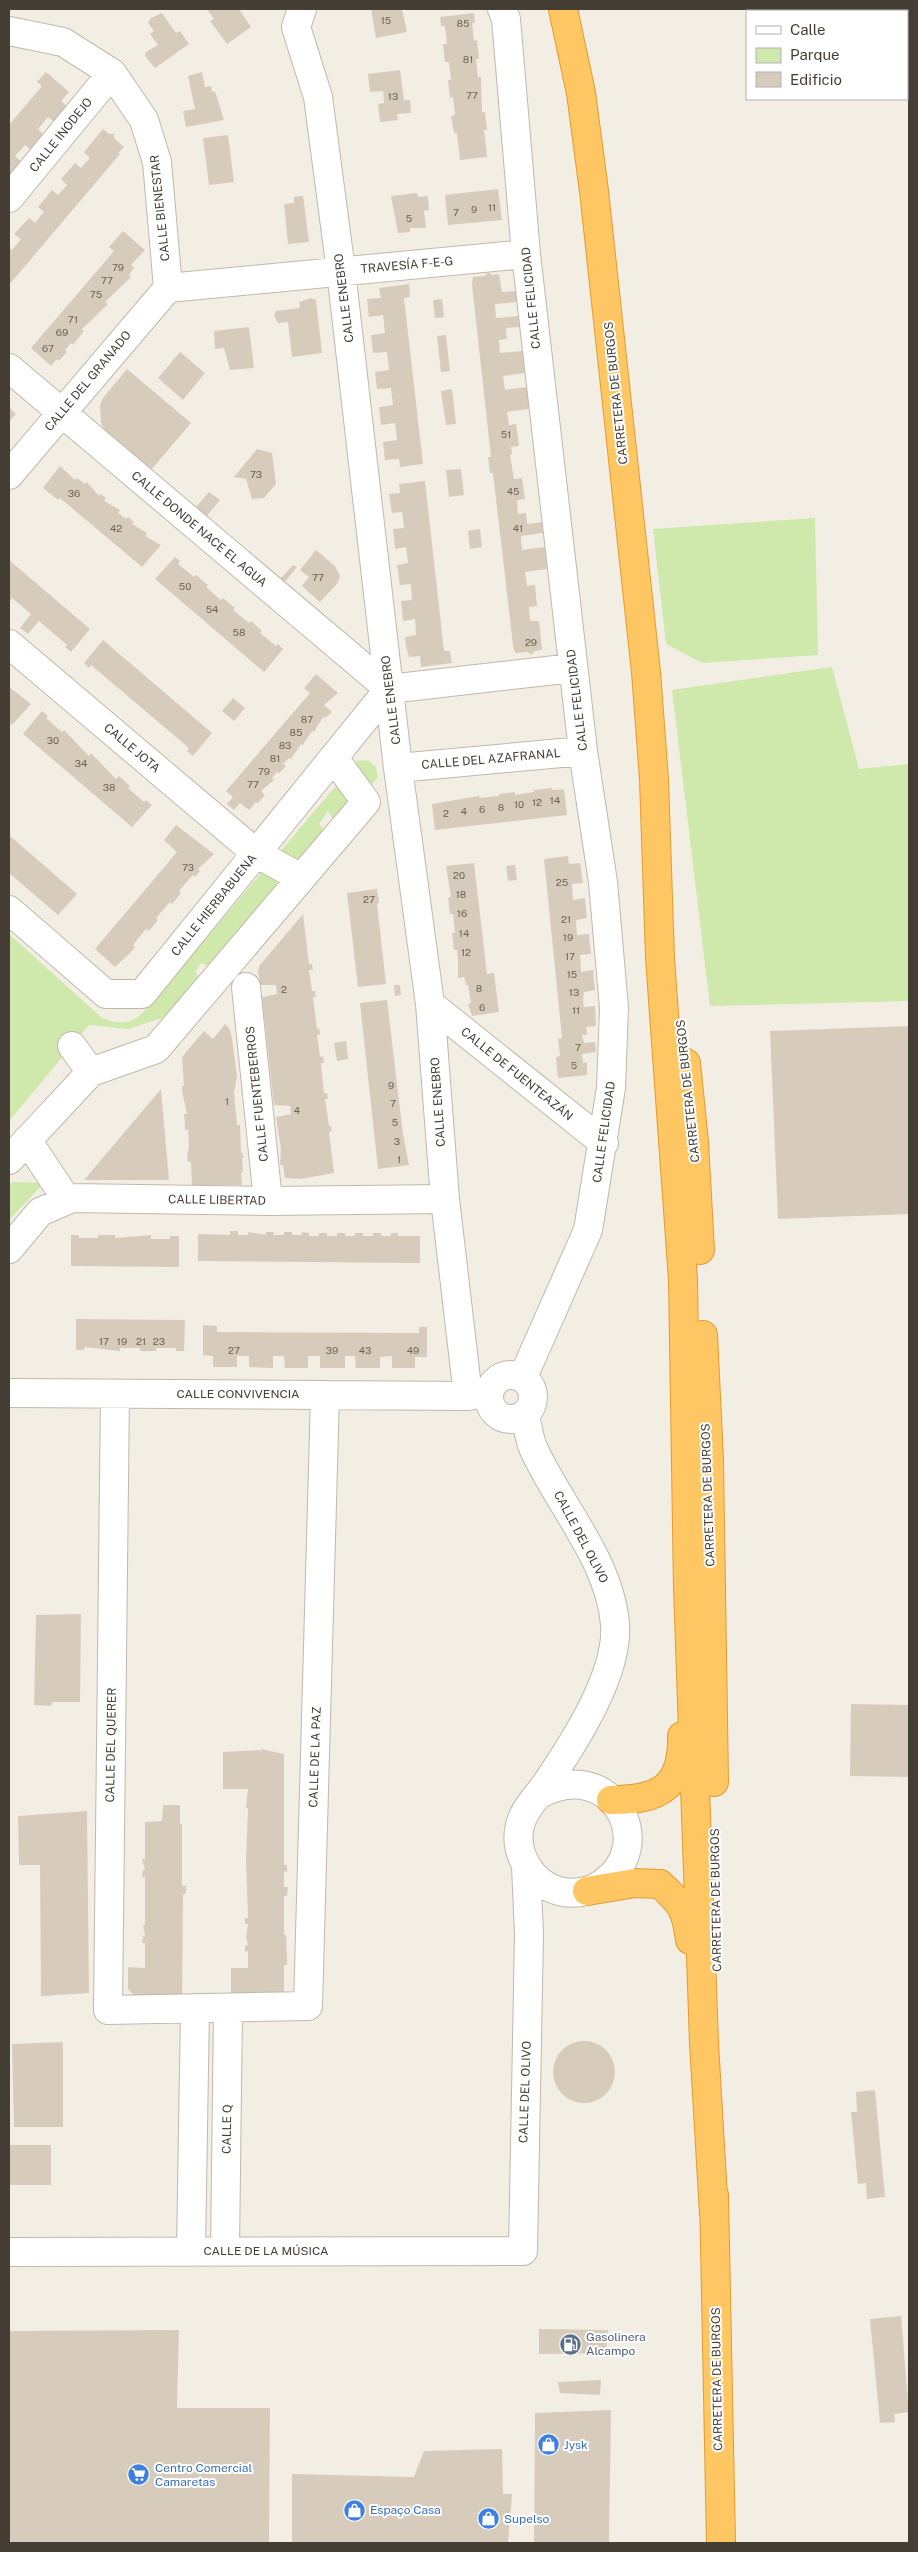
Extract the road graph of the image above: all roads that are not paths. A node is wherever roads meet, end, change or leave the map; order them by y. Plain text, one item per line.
1 (502, 9) edge
2 (563, 9) edge
3 (293, 15) edge
4 (9, 31) edge
5 (112, 73) junction
6 (9, 198) edge
7 (526, 254) junction
8 (341, 271) junction
9 (168, 288) junction
10 (9, 368) edge
11 (61, 413) junction
12 (9, 474) edge
13 (9, 644) edge
14 (573, 668) junction
15 (389, 689) junction
16 (583, 751) junction
17 (334, 758) junction
18 (398, 768) junction
19 (654, 779) junction
20 (256, 853) junction
21 (301, 878) junction
22 (9, 910) edge
23 (246, 987) dead end
24 (430, 1004) junction
25 (72, 1046) dead end
26 (91, 1072) junction
27 (28, 1140) junction
28 (604, 1143) junction
29 (9, 1160) edge
30 (445, 1199) junction
31 (67, 1200) junction
32 (268, 1201) junction
33 (9, 1249) edge
34 (683, 1280) junction
35 (523, 1378) junction
36 (9, 1393) edge
37 (115, 1394) junction
38 (325, 1395) junction
39 (478, 1395) junction
40 (525, 1415) junction
41 (572, 1746) junction
42 (600, 1793) junction
43 (538, 1795) junction
44 (526, 1866) junction
45 (560, 1891) junction
46 (587, 1891) junction
47 (529, 1934) junction
48 (194, 2008) junction
49 (228, 2008) junction
50 (704, 2043) junction
51 (714, 2214) junction
52 (191, 2250) junction
53 (225, 2250) junction
54 (523, 2251) joint
55 (9, 2252) edge
56 (721, 2543) edge

1 - 7 street, CALLE FELICIDAD
2 - 19 highway, CARRETERA DE BURGOS
3 - 8 street, CALLE ENEBRO
4 - 5 street, CALLE BIENESTAR
5 - 6 street, CALLE INODEJO
5 - 9 street, CALLE BIENESTAR
7 - 8 street, TRAVESÍA F-E-G
7 - 14 street, CALLE FELICIDAD
8 - 9 street, TRAVESÍA F-E-G
8 - 15 street, CALLE ENEBRO
9 - 11 street, CALLE DEL GRANADO
10 - 11 street, CALLE DONDE NACE EL AGUA
11 - 12 street, CALLE DEL GRANADO
11 - 15 street, CALLE DONDE NACE EL AGUA
13 - 20 street, CALLE JOTA
14 - 15 street
14 - 16 street, CALLE FELICIDAD
15 - 17 street, CALLE HIERBABUENA
15 - 18 street, CALLE ENEBRO
16 - 18 street, CALLE DEL AZAFRANAL
16 - 28 street, CALLE FELICIDAD
17 - 20 street, CALLE HIERBABUENA
17 - 21 street
18 - 24 street, CALLE ENEBRO
19 - 34 highway, CARRETERA DE BURGOS
19 - 51 highway, CARRETERA DE BURGOS
20 - 21 street, CALLE JOTA
20 - 22 street, CALLE HIERBABUENA
21 - 26 street
23 - 32 street, CALLE FUENTEBERROS
24 - 28 street, CALLE DE FUENTEAZÁN
24 - 30 street, CALLE ENEBRO
25 - 26 street
26 - 27 street
27 - 29 street
27 - 31 street
28 - 35 street, CALLE FELICIDAD
30 - 32 street, CALLE LIBERTAD
30 - 39 street, CALLE ENEBRO
31 - 32 street, CALLE LIBERTAD
31 - 33 street, CALLE LIBERTAD
34 - 42 highway
34 - 50 highway, CARRETERA DE BURGOS
35 - 39 street
35 - 40 street
36 - 37 street, CALLE CONVIVENCIA
37 - 38 street, CALLE CONVIVENCIA
37 - 48 street, CALLE DEL QUERER
38 - 39 street, CALLE CONVIVENCIA
38 - 49 street, CALLE DE LA PAZ
39 - 40 street
40 - 41 street, CALLE DEL OLIVO
41 - 42 street
41 - 43 street, CALLE DEL OLIVO
42 - 43 street
42 - 46 street
43 - 44 street
44 - 45 street
44 - 47 street, CALLE DEL OLIVO
45 - 46 street
45 - 47 street, CALLE DEL OLIVO
46 - 50 highway
47 - 54 street, CALLE DEL OLIVO
48 - 49 street, CALLE DE LA PAZ
48 - 52 street
49 - 53 street, CALLE Q
50 - 51 highway, CARRETERA DE BURGOS
51 - 56 highway, CARRETERA DE BURGOS
52 - 53 street, CALLE DE LA MÚSICA
52 - 55 street, CALLE DE LA MÚSICA
53 - 54 street, CALLE DE LA MÚSICA

